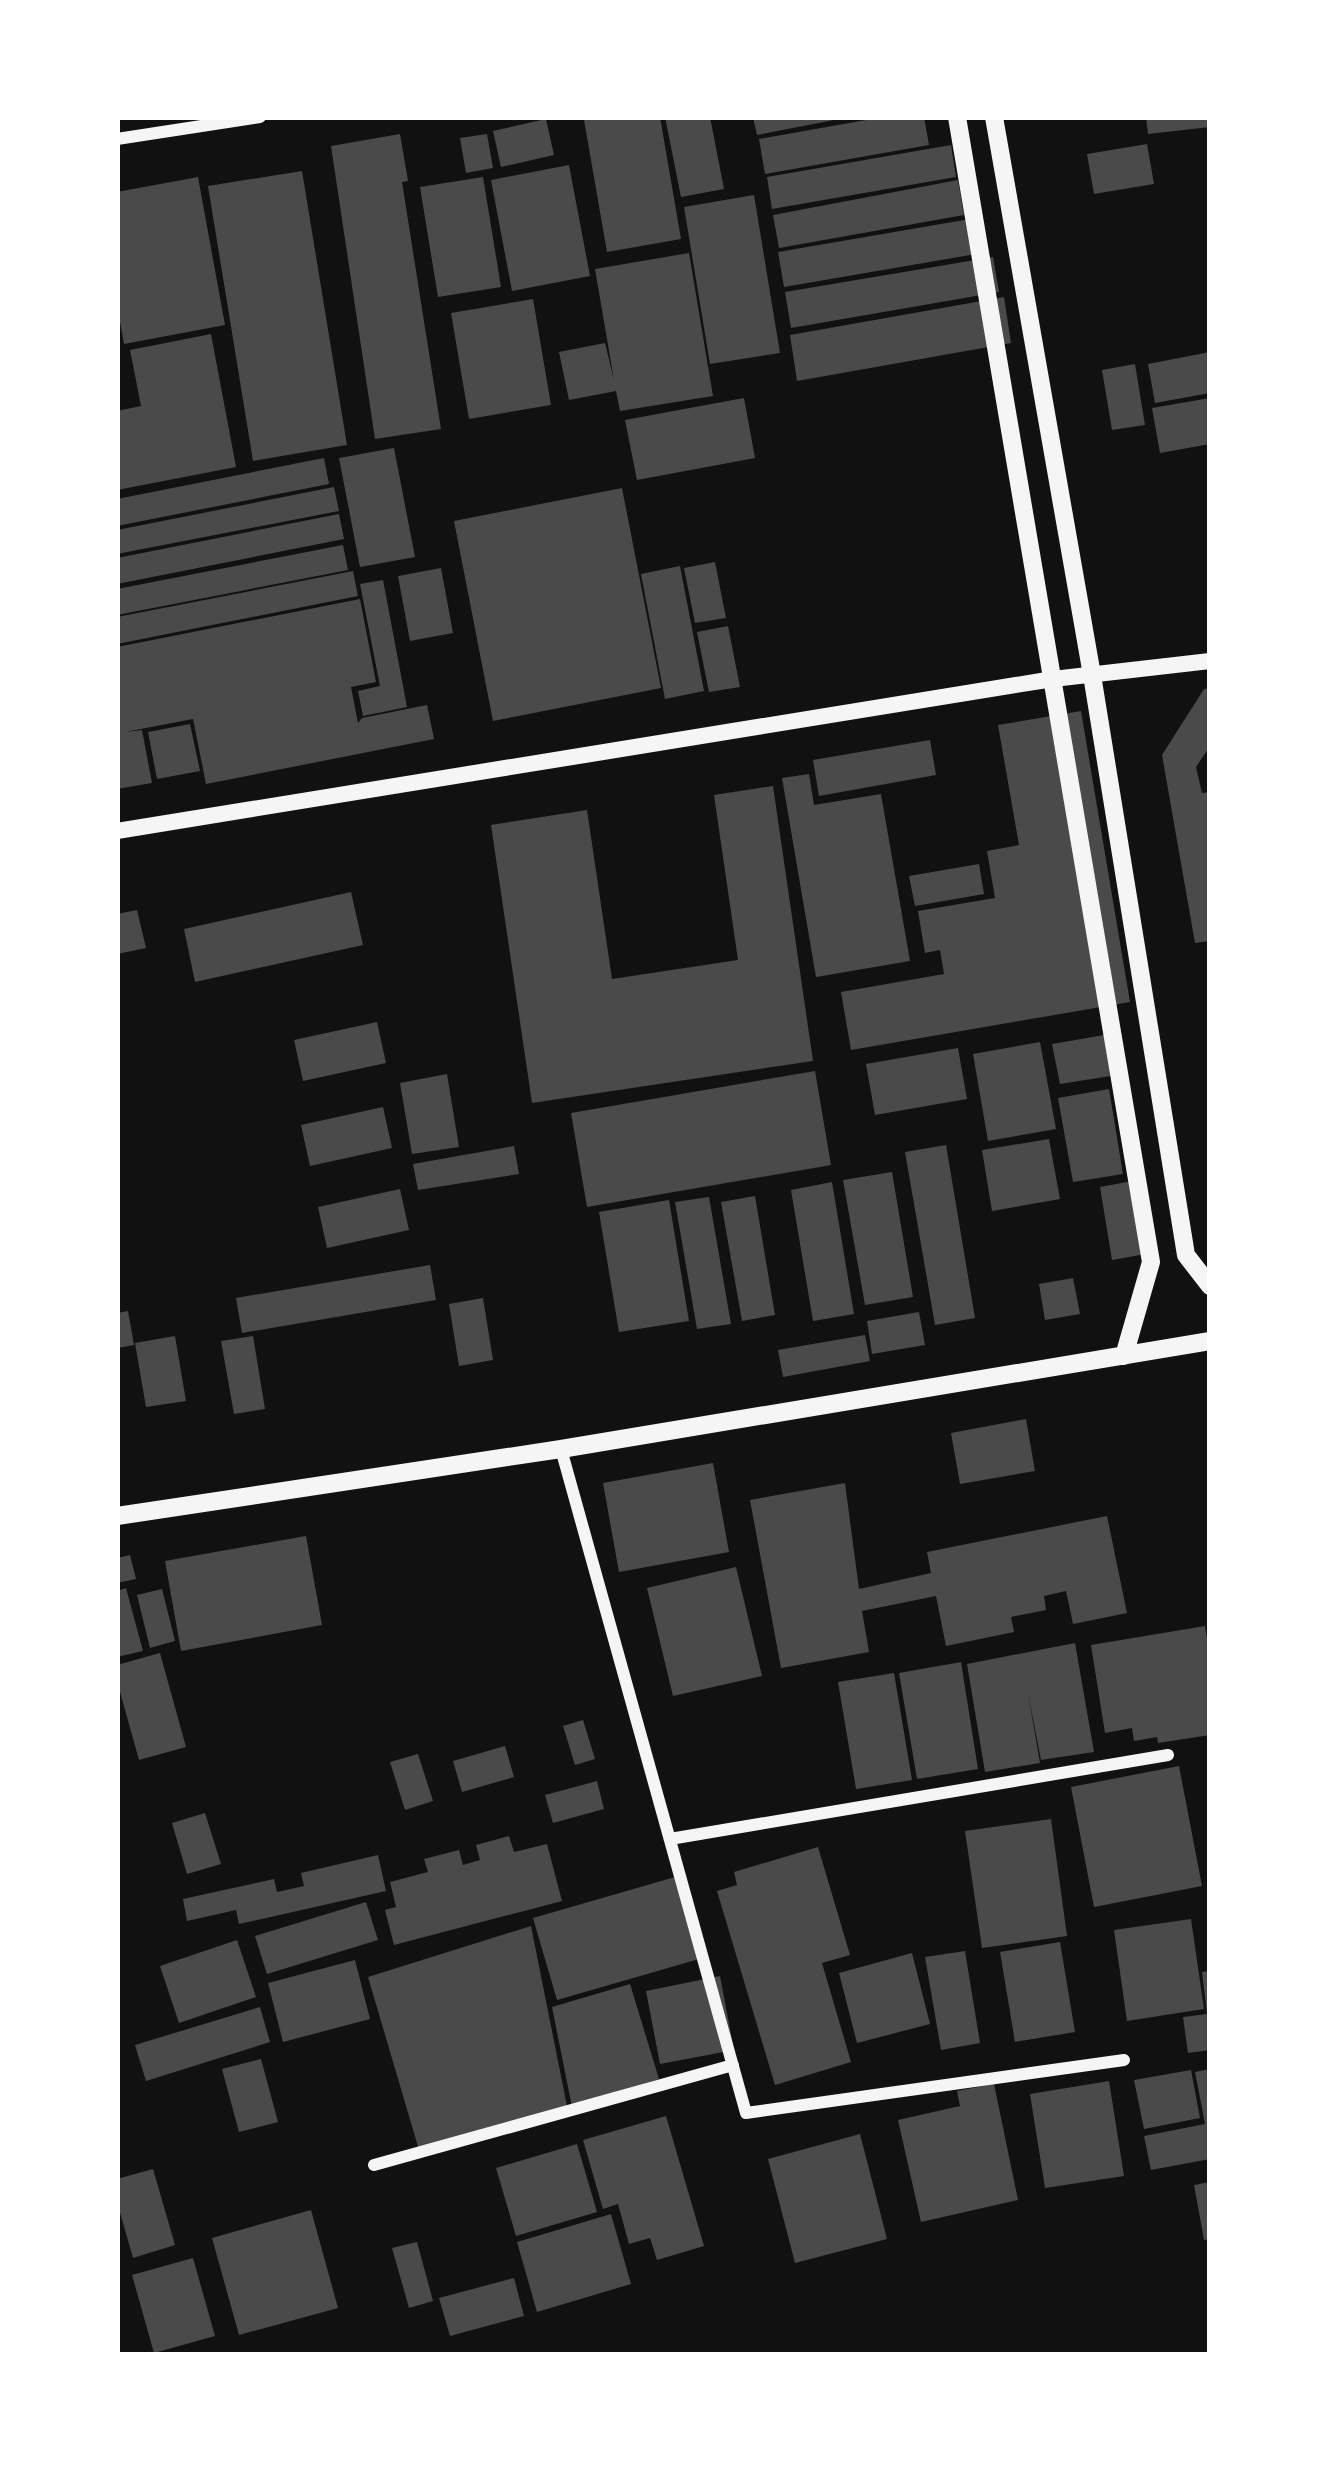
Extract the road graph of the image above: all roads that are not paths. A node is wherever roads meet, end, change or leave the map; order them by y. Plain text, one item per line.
1 (260, 117) edge
2 (957, 117) edge
3 (994, 117) edge
4 (117, 139) edge
5 (1210, 661) edge
6 (1092, 675) junction
7 (1053, 679) junction
8 (117, 831) edge
9 (1186, 1255) junction
10 (1151, 1262) junction
11 (1210, 1286) edge
12 (1210, 1341) edge
13 (1124, 1356) junction
14 (561, 1449) junction
15 (117, 1516) edge
16 (1168, 1754) dead end
17 (670, 1839) junction
18 (1124, 2060) dead end
19 (733, 2065) junction
20 (374, 2165) dead end

1 - 4 street
2 - 7 main road
3 - 6 main road
5 - 6 street
6 - 7 street
6 - 9 main road
7 - 8 street
7 - 10 main road
9 - 10 main road
9 - 11 main road
10 - 13 main road
12 - 13 main road
13 - 14 main road
14 - 15 main road
14 - 17 street
16 - 17 street
17 - 19 street
18 - 19 street
19 - 20 street

